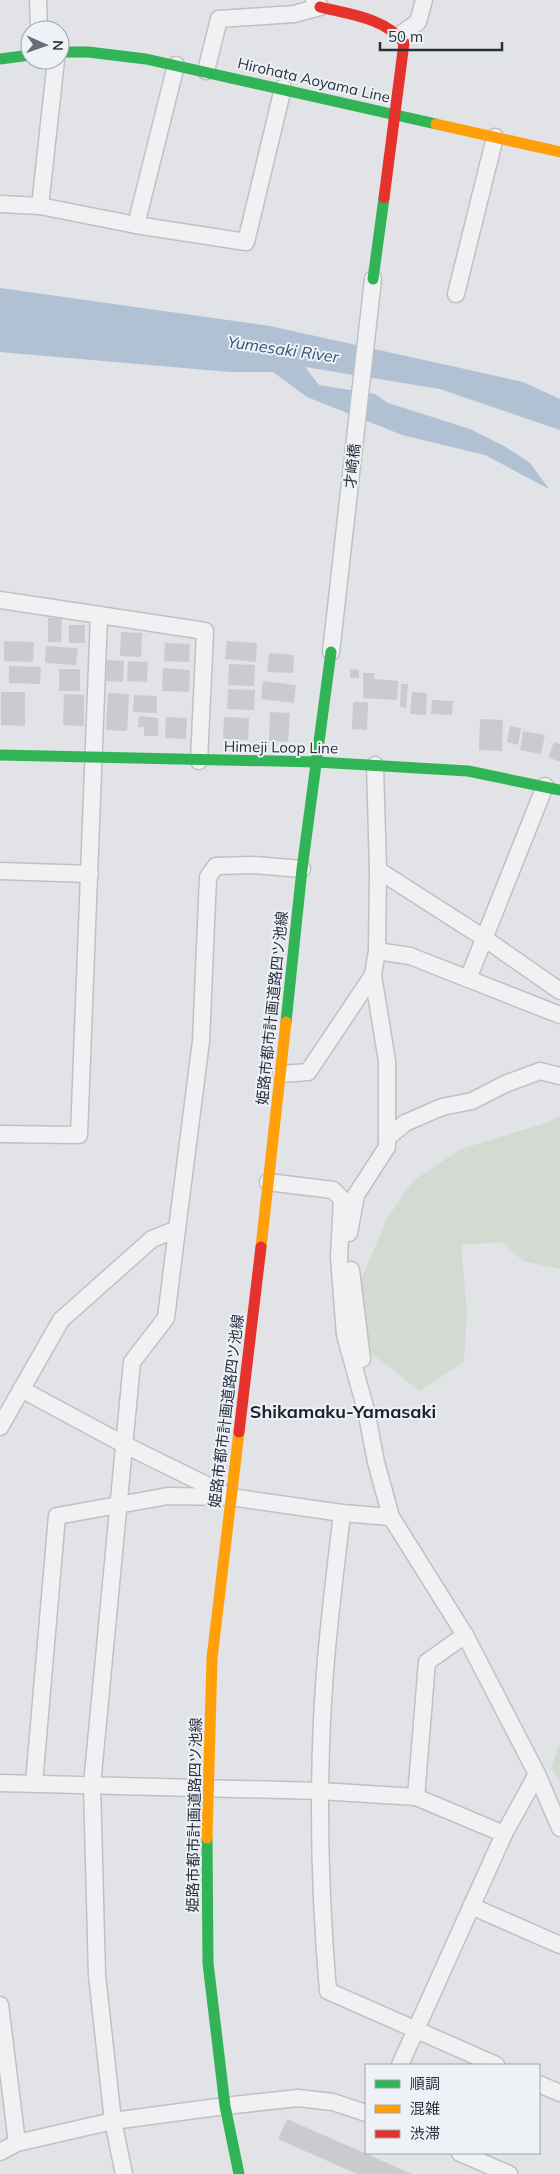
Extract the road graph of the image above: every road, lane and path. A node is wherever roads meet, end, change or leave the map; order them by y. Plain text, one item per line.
1 (38, 0) edge
2 (424, 0) edge
3 (317, 4) edge
4 (39, 20) edge
5 (401, 34) junction
6 (70, 52) edge
7 (20, 56) edge
8 (0, 59) edge
9 (176, 65) junction
10 (55, 70) edge
11 (206, 71) junction
12 (283, 88) junction
13 (394, 114) junction
14 (495, 137) junction
15 (560, 152) edge
16 (0, 204) edge
17 (40, 206) junction
18 (136, 225) junction
19 (373, 279) joint
20 (456, 294) dead end
21 (0, 600) edge
22 (99, 615) junction
23 (331, 652) joint
24 (0, 755) edge
25 (95, 756) junction
26 (199, 761) junction
27 (317, 762) junction
28 (375, 765) junction
29 (552, 788) edge
30 (302, 869) junction
31 (378, 870) junction
32 (0, 871) edge
33 (90, 874) junction
34 (484, 938) junction
35 (377, 951) junction
36 (373, 975) junction
37 (468, 979) junction
38 (560, 992) edge
39 (560, 1015) edge
40 (281, 1074) junction
41 (560, 1076) edge
42 (0, 1134) edge
43 (386, 1138) junction
44 (268, 1182) junction
45 (176, 1229) junction
46 (21, 1389) junction
47 (0, 1427) edge
48 (125, 1445) junction
49 (232, 1497) junction
50 (117, 1505) junction
51 (342, 1514) junction
52 (391, 1518) junction
53 (465, 1635) junction
54 (537, 1774) junction
55 (0, 1783) edge
56 (34, 1783) junction
57 (92, 1785) junction
58 (207, 1788) junction
59 (320, 1792) junction
60 (416, 1797) junction
61 (560, 1828) edge
62 (504, 1834) junction
63 (471, 1906) junction
64 (560, 1945) edge
65 (0, 2005) edge
66 (415, 2030) junction
67 (400, 2064) edge
68 (494, 2064) edge
69 (540, 2084) edge
70 (560, 2093) edge
71 (226, 2106) junction
72 (365, 2113) edge
73 (113, 2121) junction
74 (17, 2143) junction
75 (0, 2152) edge
76 (462, 2154) edge
77 (124, 2174) edge
78 (239, 2174) edge
79 (509, 2174) edge

1 - 4 street
2 - 5 street
3 - 5 street
3 - 11 street
5 - 13 street
6 - 9 street, Hirohata Aoyama Line
7 - 8 street
9 - 11 street, Hirohata Aoyama Line
9 - 18 street
10 - 17 street
11 - 12 street, Hirohata Aoyama Line
12 - 13 street, Hirohata Aoyama Line
12 - 18 street
13 - 14 street, Hirohata Aoyama Line
13 - 19 street
14 - 15 street, Hirohata Aoyama Line
14 - 20 street
16 - 17 street
17 - 18 street
19 - 23 street, 才崎橋
21 - 22 street
22 - 25 street
22 - 26 street
23 - 27 street, 姫路市都市計画道路四ツ池線
24 - 25 street, Himeji Loop Line
25 - 26 street, Himeji Loop Line
25 - 33 street
26 - 27 street, Himeji Loop Line
27 - 28 street, Himeji Loop Line
27 - 30 street, 姫路市都市計画道路四ツ池線
28 - 29 street, Himeji Loop Line
28 - 31 street
29 - 34 street
30 - 40 street, 姫路市都市計画道路四ツ池線
30 - 45 street
31 - 34 street
31 - 35 street
32 - 33 street
33 - 42 street
34 - 37 street
34 - 38 street
35 - 36 street
35 - 37 street
36 - 40 street
36 - 43 street
37 - 39 street
40 - 44 street, 姫路市都市計画道路四ツ池線
41 - 43 street
43 - 52 street
44 - 49 street, 姫路市都市計画道路四ツ池線
44 - 52 street
45 - 46 street
45 - 48 street
46 - 47 street
46 - 48 street
48 - 49 street
48 - 50 street
49 - 50 street
49 - 51 street
49 - 58 street, 姫路市都市計画道路四ツ池線
50 - 56 street
50 - 57 street
51 - 52 street
51 - 59 street
52 - 53 street
53 - 54 street
53 - 60 street
54 - 61 street
54 - 62 street
55 - 56 street
56 - 57 street
57 - 58 street
57 - 73 street
58 - 59 street
58 - 71 street, 姫路市都市計画道路四ツ池線
59 - 60 street
59 - 66 street
60 - 62 street
62 - 63 street
63 - 64 street
63 - 66 street
65 - 74 street
66 - 67 street
66 - 68 street
69 - 70 street
71 - 72 street
71 - 73 street
71 - 78 street, 姫路市都市計画道路四ツ池線
73 - 74 street
73 - 77 street
74 - 75 street
76 - 79 street

